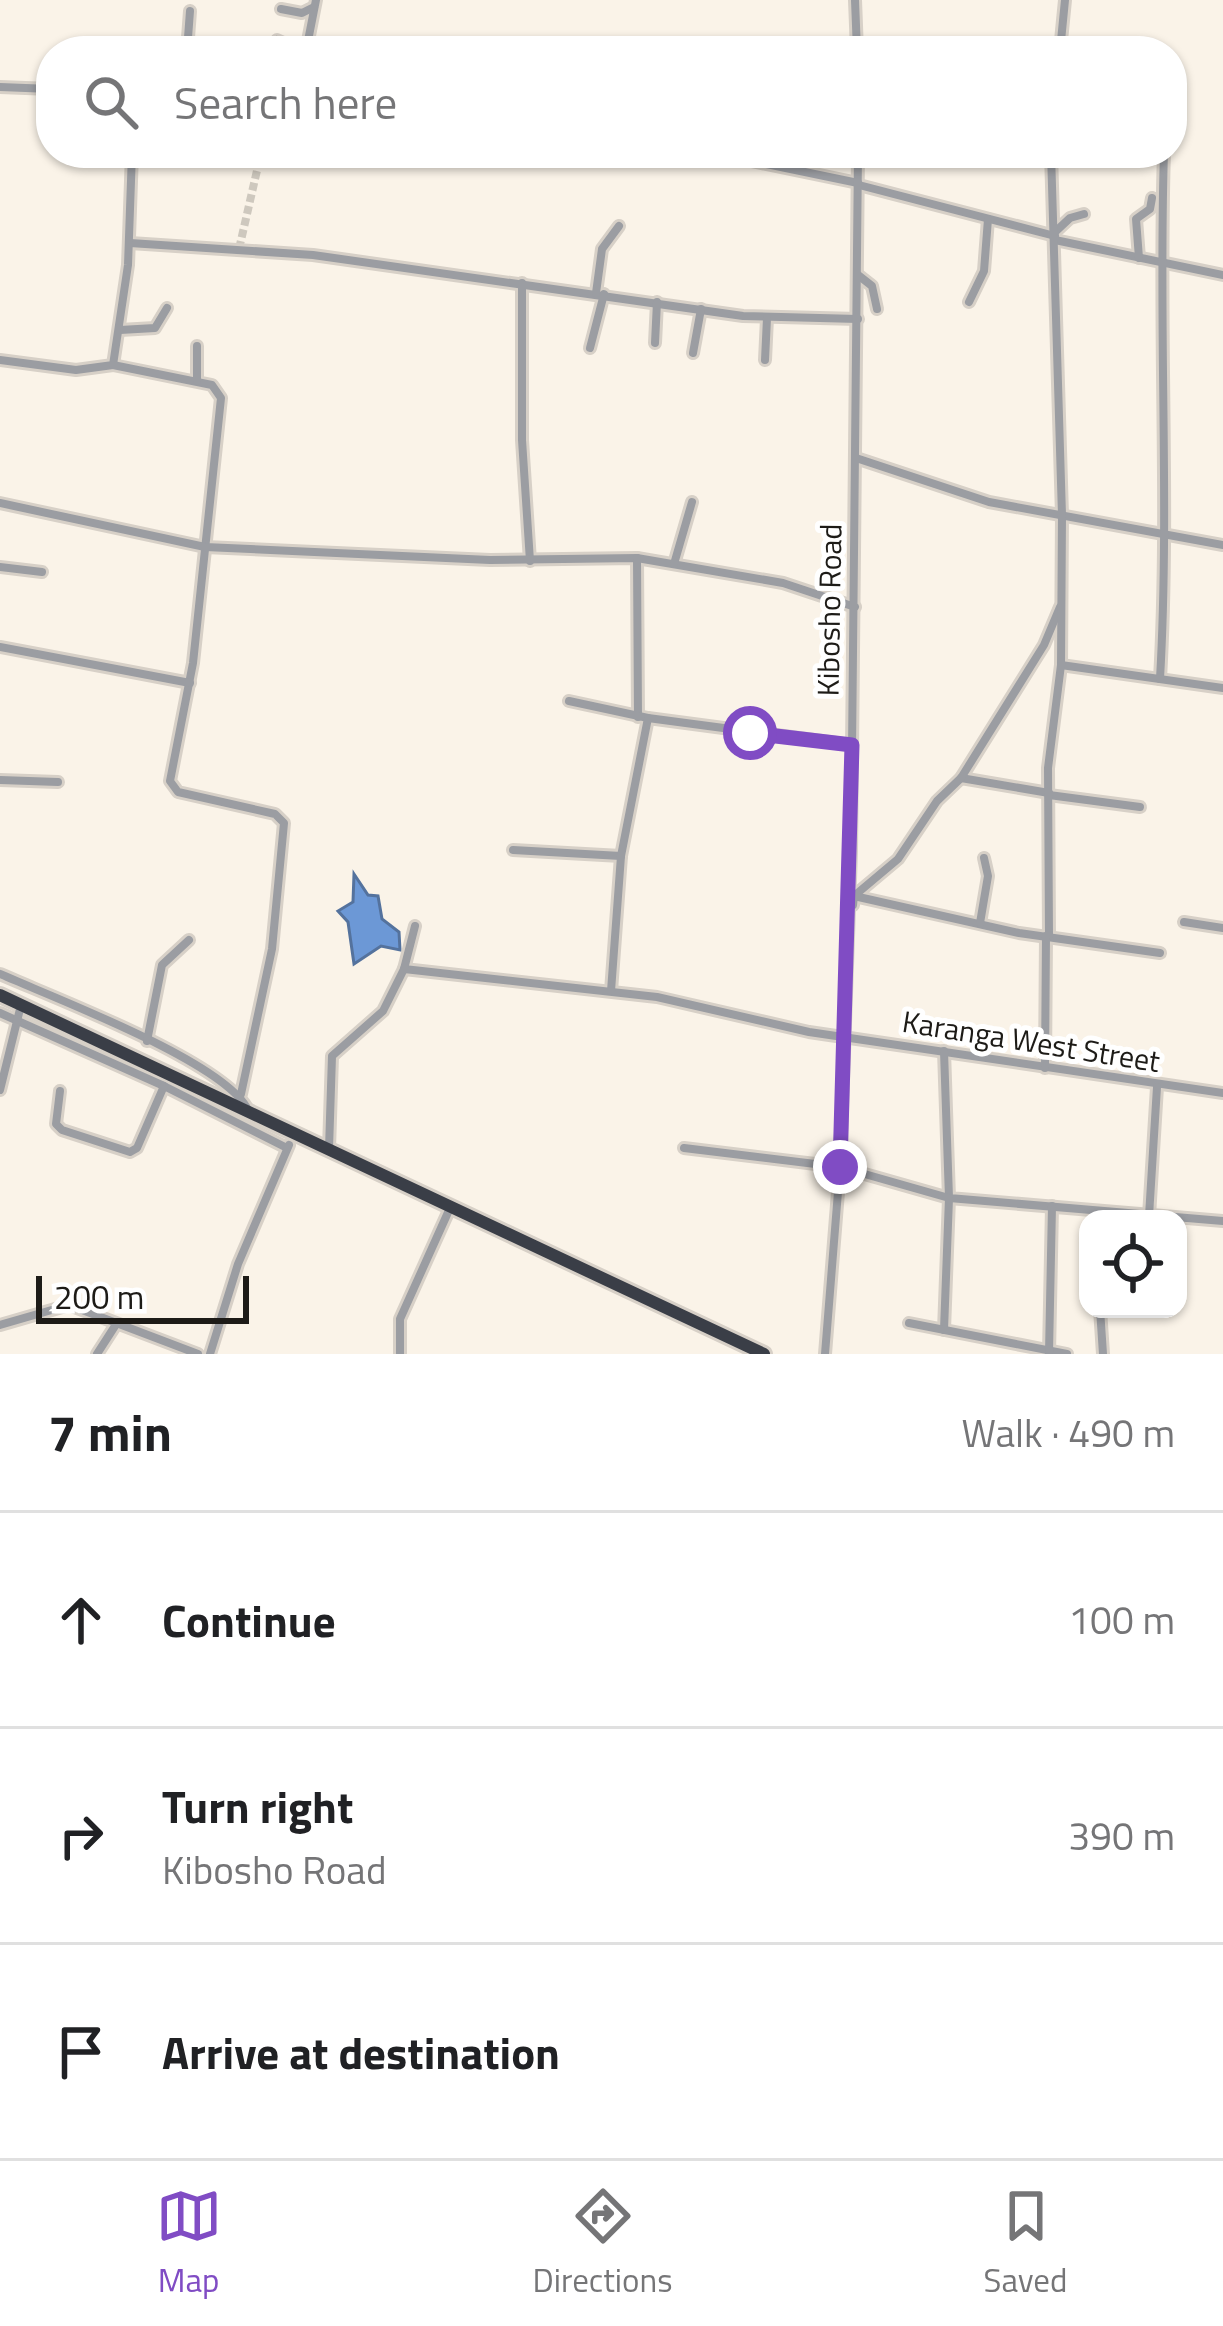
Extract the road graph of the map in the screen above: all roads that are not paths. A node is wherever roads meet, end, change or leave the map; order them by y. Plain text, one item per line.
1 (855, 0) edge
2 (1065, 0) edge
3 (315, 3) edge
4 (281, 9) dead end
5 (190, 11) dead end
6 (188, 36) edge
7 (307, 36) edge
8 (856, 36) edge
9 (1061, 36) edge
10 (0, 87) edge
11 (36, 88) edge
12 (132, 168) edge
13 (783, 168) edge
14 (859, 168) edge
15 (1053, 168) edge
16 (1163, 168) edge
17 (859, 184) junction
18 (1151, 198) dead end
19 (1084, 214) dead end
20 (988, 219) junction
21 (619, 226) dead end
22 (1055, 236) junction
23 (130, 243) junction
24 (1138, 258) junction
25 (1159, 263) junction
26 (858, 275) junction
27 (1223, 275) edge
28 (522, 283) junction
29 (600, 293) junction
30 (657, 302) junction
31 (969, 302) dead end
32 (167, 308) dead end
33 (701, 309) junction
34 (877, 309) dead end
35 (766, 317) junction
36 (858, 319) junction
37 (119, 330) junction
38 (655, 343) dead end
39 (197, 346) dead end
40 (590, 348) dead end
41 (693, 353) dead end
42 (0, 360) edge
43 (765, 360) dead end
44 (113, 365) junction
45 (197, 381) junction
46 (856, 458) junction
47 (692, 502) dead end
48 (0, 503) edge
49 (1062, 515) junction
50 (1168, 533) junction
51 (1223, 544) edge
52 (205, 547) junction
53 (637, 557) junction
54 (530, 561) junction
55 (674, 564) junction
56 (0, 567) edge
57 (42, 572) dead end
58 (1061, 605) junction
59 (855, 607) junction
60 (0, 647) edge
61 (1061, 665) junction
62 (1160, 679) junction
63 (190, 682) junction
64 (1223, 688) edge
65 (569, 701) dead end
66 (643, 717) junction
67 (852, 745) junction
68 (961, 778) junction
69 (0, 780) edge
70 (58, 782) dead end
71 (1049, 794) junction
72 (1140, 807) dead end
73 (513, 850) dead end
74 (621, 856) junction
75 (984, 857) dead end
76 (854, 896) junction
77 (1184, 922) dead end
78 (980, 923) junction
79 (415, 926) dead end
80 (1223, 928) edge
81 (1047, 936) junction
82 (189, 940) dead end
83 (1160, 953) dead end
84 (847, 954) junction
85 (404, 969) junction
86 (0, 974) edge
87 (610, 991) junction
88 (0, 995) edge
89 (21, 1005) junction
90 (0, 1013) edge
91 (16, 1022) junction
92 (845, 1037) junction
93 (147, 1041) junction
94 (944, 1051) junction
95 (1045, 1068) junction
96 (166, 1080) junction
97 (1156, 1087) junction
98 (0, 1090) edge
99 (60, 1091) dead end
100 (1223, 1093) edge
101 (241, 1094) junction
102 (249, 1112) junction
103 (293, 1132) junction
104 (287, 1148) junction
105 (684, 1148) dead end
106 (329, 1149) junction
107 (840, 1167) junction
108 (949, 1198) junction
109 (1052, 1206) junction
110 (450, 1207) junction
111 (1091, 1210) edge
112 (1149, 1210) edge
113 (1187, 1219) edge
114 (1223, 1221) edge
115 (1100, 1318) edge
116 (909, 1323) dead end
117 (0, 1325) edge
118 (116, 1326) junction
119 (944, 1330) junction
120 (1049, 1353) edge
121 (97, 1354) edge
122 (198, 1354) edge
123 (210, 1354) edge
124 (400, 1354) edge
125 (764, 1354) edge
126 (825, 1354) edge
127 (1067, 1354) edge
128 (1102, 1354) edge

1 - 8 street
2 - 9 street
3 - 4 street
3 - 7 street
5 - 6 street
10 - 11 street
12 - 23 street
13 - 17 street
14 - 17 street, Kibosho Road
15 - 22 street
16 - 25 street
17 - 20 street
17 - 26 street, Kibosho Road
18 - 24 street
19 - 22 street
20 - 22 street
20 - 31 street
21 - 29 street
22 - 24 street
22 - 49 street
23 - 28 street
23 - 37 street
24 - 25 street
25 - 27 street
25 - 50 street
26 - 34 street
26 - 36 street, Kibosho Road
28 - 29 street
28 - 54 street
29 - 30 street
29 - 40 street
30 - 33 street
30 - 38 street
32 - 37 street
33 - 35 street
33 - 41 street
35 - 36 street
35 - 43 street
36 - 46 street, Kibosho Road
37 - 44 street
39 - 45 street
42 - 44 street
44 - 45 street
45 - 52 street
46 - 49 street
46 - 59 street, Kibosho Road
47 - 55 street
48 - 52 street
49 - 50 street
49 - 58 street
50 - 51 street
50 - 62 street
52 - 54 street
52 - 63 street
53 - 54 street
53 - 55 street
53 - 66 street
55 - 59 street
56 - 57 street
58 - 61 street
58 - 68 street
59 - 67 street, Kibosho Road
60 - 63 street
61 - 62 street
61 - 71 street
62 - 64 street
63 - 101 street
65 - 66 street
66 - 67 street
66 - 74 street
67 - 84 street, Kibosho Road
68 - 71 street
68 - 76 street
69 - 70 street
71 - 72 street
71 - 81 street
73 - 74 street
74 - 87 street
75 - 78 street
76 - 78 street
76 - 84 street
77 - 80 street
78 - 81 street
79 - 85 street
81 - 83 street
81 - 95 street
82 - 93 street
84 - 92 street, Kibosho Road
85 - 87 street, Karanga West Street
85 - 106 street
86 - 93 street
87 - 92 street, Karanga West Street
88 - 89 highway
89 - 91 street
89 - 96 highway
90 - 91 street
91 - 96 street
91 - 98 street
92 - 94 street, Karanga West Street
92 - 107 street, Kibosho Road
93 - 101 street
94 - 95 street, Karanga West Street
94 - 108 street
95 - 97 street, Karanga West Street
96 - 99 street
96 - 102 highway
96 - 104 street
97 - 100 street, Karanga West Street
97 - 112 street
101 - 102 street
102 - 103 highway
103 - 104 street
103 - 106 highway
104 - 123 street
105 - 107 street
106 - 110 highway
107 - 108 street
107 - 126 street, Kibosho Road
108 - 109 street
108 - 119 street
109 - 111 street
109 - 120 street
110 - 124 street
110 - 125 highway
113 - 114 street
115 - 128 street
116 - 119 street
117 - 118 street
118 - 121 street
118 - 122 street
119 - 120 street
120 - 127 street

